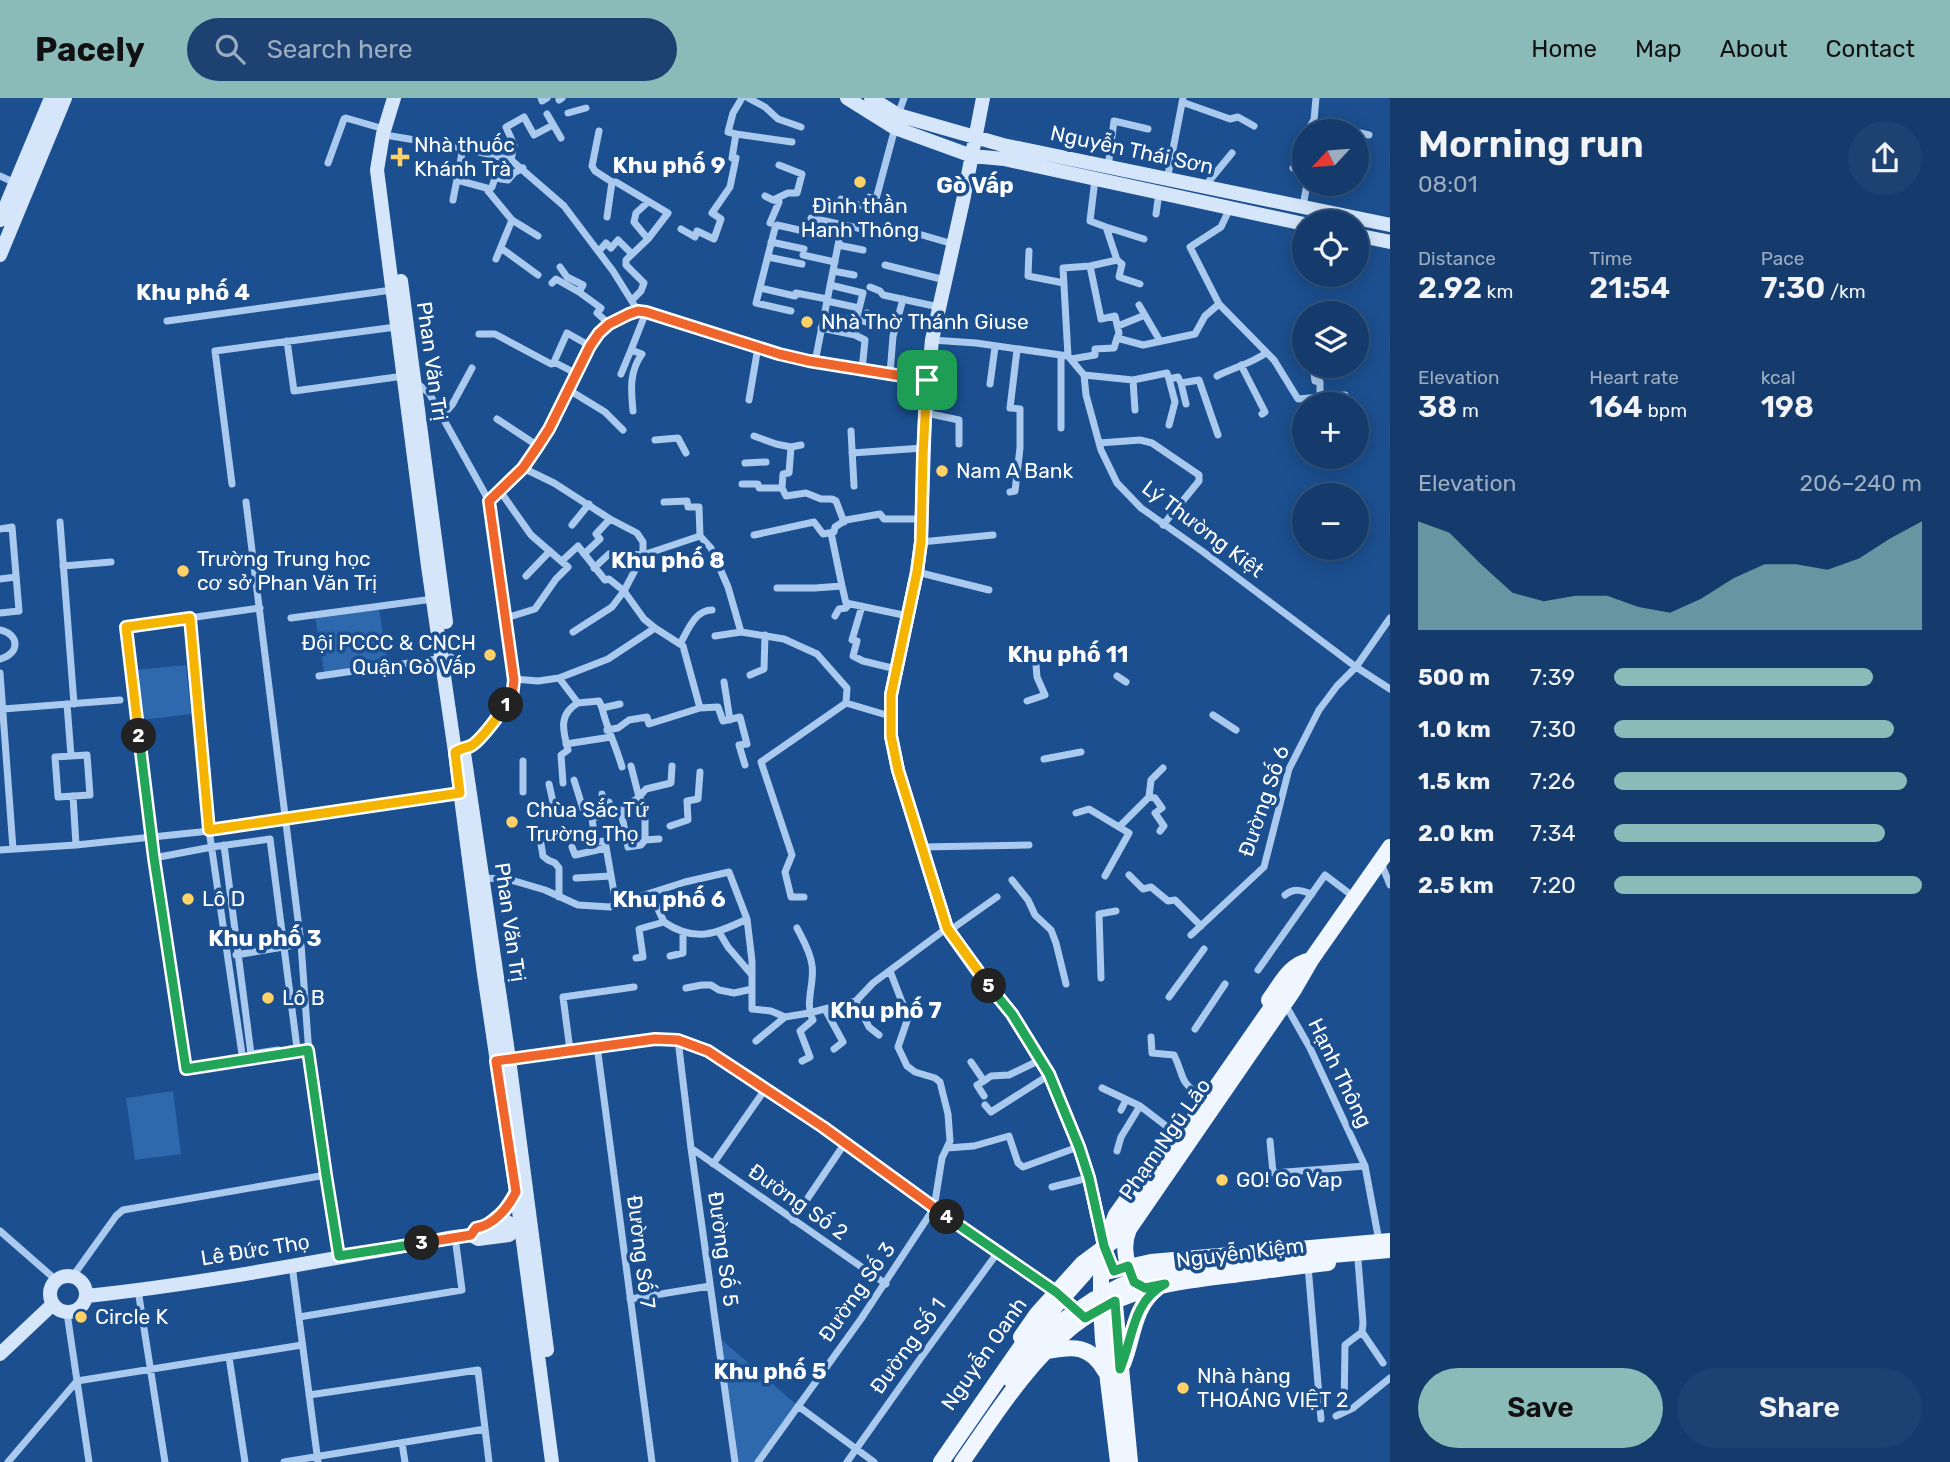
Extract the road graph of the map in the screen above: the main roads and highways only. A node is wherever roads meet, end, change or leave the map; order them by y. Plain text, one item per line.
1 (51, 98) edge
2 (65, 98) edge
3 (394, 98) edge
4 (402, 98) edge
5 (847, 98) edge
6 (871, 98) edge
7 (983, 98) edge
8 (897, 121) junction
9 (388, 132) junction
10 (975, 138) junction
11 (972, 156) junction
12 (0, 220) edge
13 (1292, 221) edge
14 (1390, 225) edge
15 (1369, 238) edge
16 (1390, 242) edge
17 (0, 255) edge
18 (394, 267) junction
19 (409, 379) junction
20 (465, 792) junction
21 (1390, 847) edge
22 (1311, 960) junction
23 (1283, 997) junction
24 (503, 1060) junction
25 (516, 1192) junction
26 (485, 1227) junction
27 (523, 1227) junction
28 (1129, 1229) junction
29 (471, 1235) junction
30 (1386, 1244) edge
31 (1104, 1246) junction
32 (1390, 1257) edge
33 (1114, 1270) junction
34 (1157, 1286) junction
35 (1056, 1292) junction
36 (87, 1296) junction
37 (53, 1304) junction
38 (1108, 1305) junction
39 (1037, 1314) junction
40 (1085, 1318) junction
41 (1062, 1336) junction
42 (3, 1344) edge
43 (1048, 1351) junction
44 (1114, 1373) junction
45 (1119, 1423) junction
46 (552, 1462) edge
47 (562, 1462) edge
48 (934, 1462) edge
49 (941, 1462) edge
50 (952, 1462) edge
51 (962, 1462) edge
52 (1118, 1462) edge
53 (1130, 1462) edge

1 - 12 main road
2 - 17 main road
3 - 9 main road, Phan Văn Trị
4 - 9 main road, Phan Văn Trị
5 - 8 main road, Nguyễn Thái Sơn
6 - 8 main road, Nguyễn Thái Sơn
7 - 10 main road
8 - 10 main road, Nguyễn Thái Sơn
8 - 11 main road, Nguyễn Thái Sơn
9 - 18 main road, Phan Văn Trị
10 - 11 main road
10 - 14 main road, Nguyễn Thái Sơn
11 - 13 main road, Nguyễn Thái Sơn
11 - 31 main road
15 - 16 main road
18 - 19 main road, Phan Văn Trị
18 - 19 main road, Phan Văn Trị
19 - 20 main road, Phan Văn Trị
20 - 24 main road, Phan Văn Trị
20 - 24 main road, Phan Văn Trị
21 - 22 main road, Phạm Ngũ Lão
22 - 23 main road, Phạm Ngũ Lão
22 - 31 main road, Phạm Ngũ Lão
23 - 28 main road, Phạm Ngũ Lão
23 - 49 main road, bridge
24 - 25 main road, Phan Văn Trị
24 - 27 main road, Phan Văn Trị
25 - 26 main road, Lê Đức Thọ
25 - 27 main road, Phan Văn Trị
26 - 27 main road
26 - 29 main road, Lê Đức Thọ
27 - 29 main road, Lê Đức Thọ
27 - 46 main road, Phan Văn Trị
27 - 47 main road, Phan Văn Trị
28 - 31 main road, Phạm Ngũ Lão
28 - 33 main road
29 - 36 main road, Lê Đức Thọ
30 - 33 main road, Nguyễn Kiệm
30 - 50 main road, bridge
31 - 33 main road
31 - 35 main road, Nguyễn Oanh
32 - 34 main road, Nguyễn Kiệm
33 - 34 main road
33 - 38 main road
34 - 38 main road, Nguyễn Kiệm
34 - 44 main road
35 - 39 main road, Nguyễn Oanh
35 - 40 main road
36 - 37 main road
36 - 37 main road
37 - 42 main road
38 - 40 main road, Nguyễn Oanh
38 - 44 main road
39 - 41 main road
39 - 48 main road, Nguyễn Oanh
40 - 41 main road, Nguyễn Oanh
41 - 43 main road, Nguyễn Oanh
43 - 44 main road
43 - 51 main road, Nguyễn Oanh
44 - 45 main road
45 - 52 main road
45 - 53 main road

